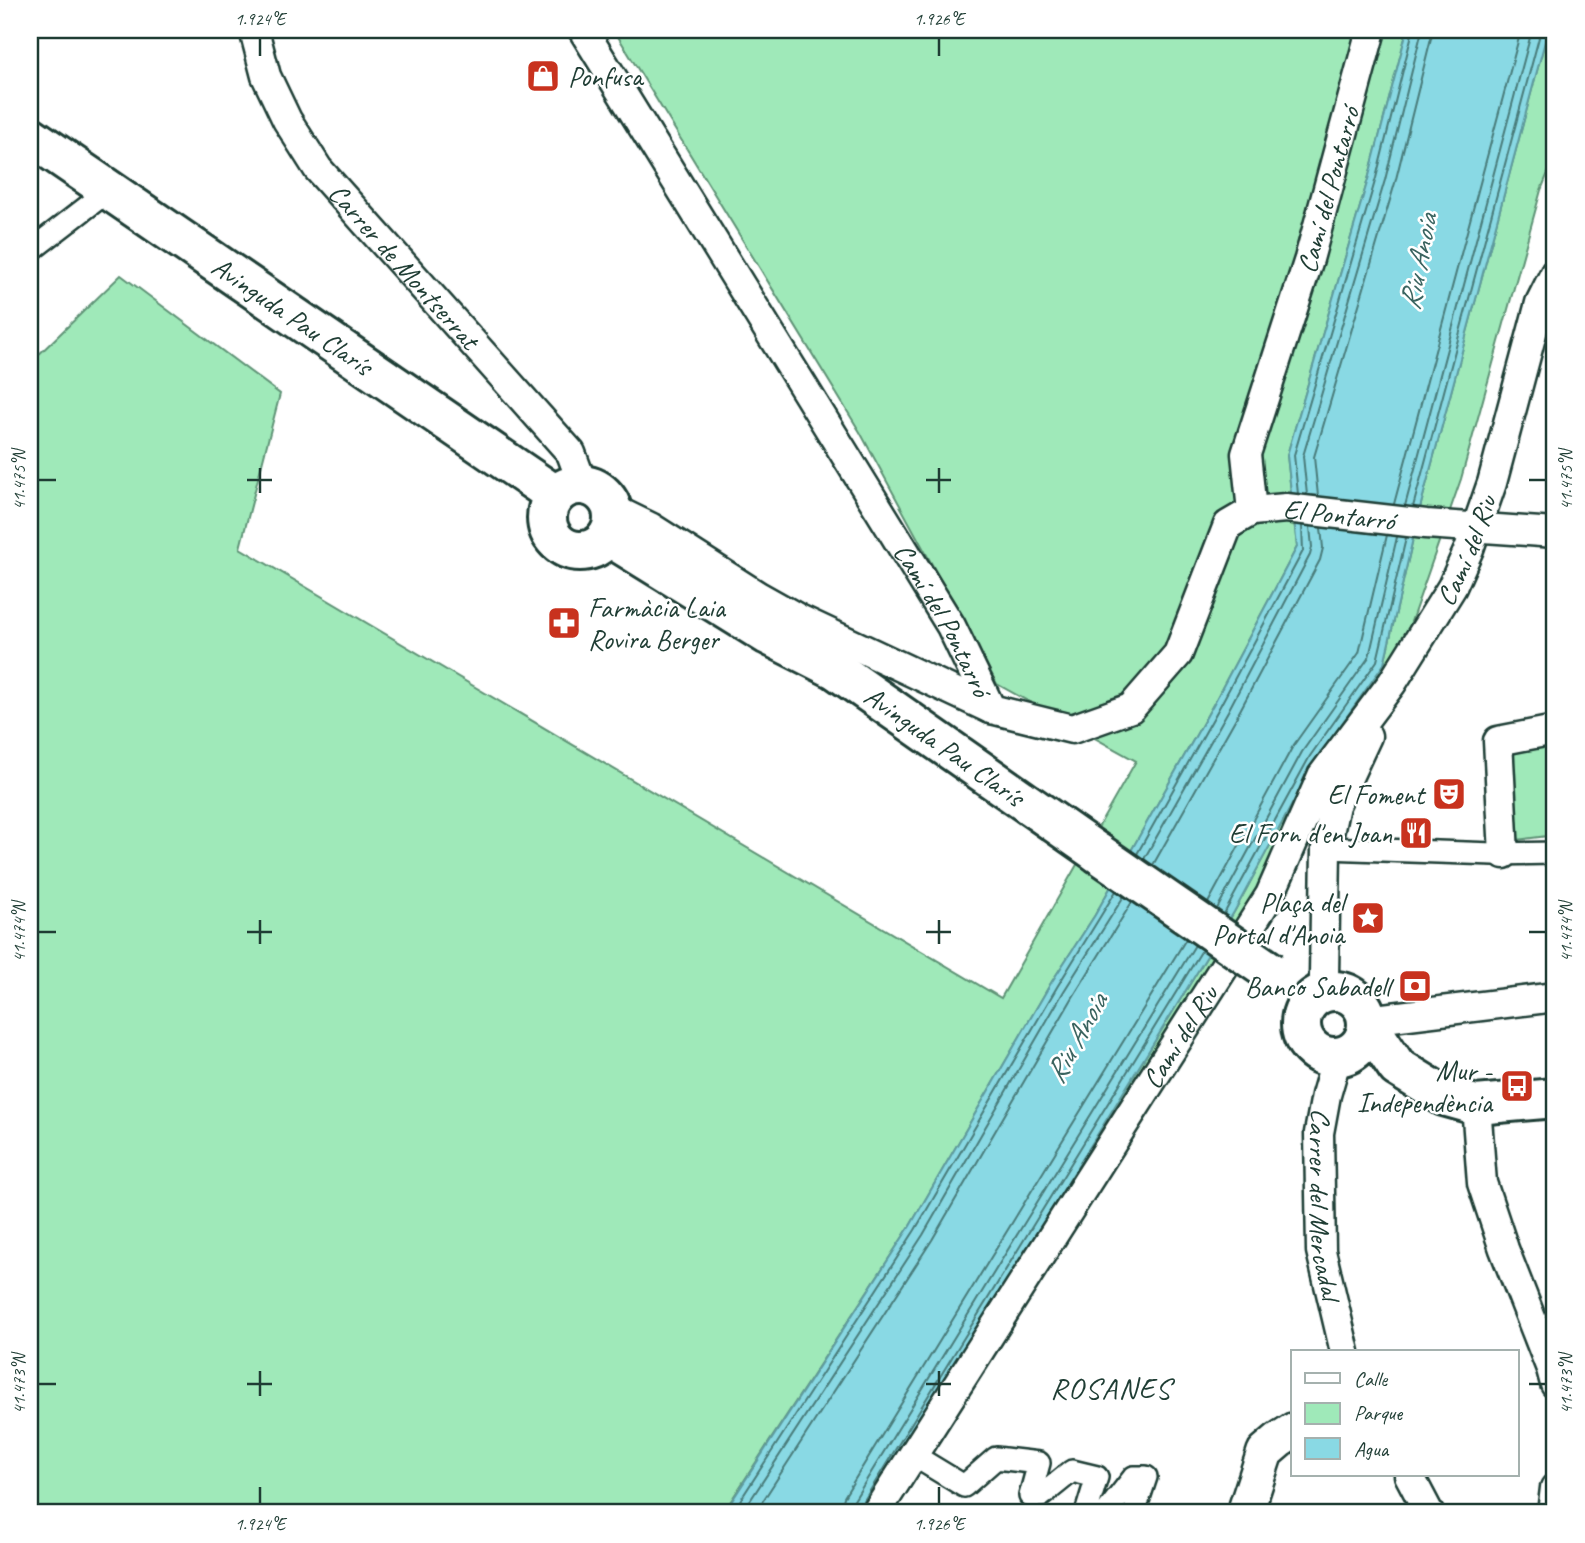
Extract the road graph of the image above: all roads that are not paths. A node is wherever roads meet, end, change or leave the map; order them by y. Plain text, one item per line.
1 (254, 30) edge
2 (583, 30) edge
3 (1371, 30) edge
4 (30, 135) edge
5 (108, 191) junction
6 (30, 251) edge
7 (1552, 281) edge
8 (567, 491) junction
9 (1252, 511) junction
10 (610, 522) junction
11 (1476, 528) junction
12 (1555, 533) edge
13 (1392, 683) junction
14 (991, 709) junction
15 (1555, 730) edge
16 (1326, 848) junction
17 (1555, 853) edge
18 (1504, 854) junction
19 (1555, 997) edge
20 (1318, 999) junction
21 (1367, 1022) junction
22 (1342, 1056) junction
23 (1397, 1067) junction
24 (1555, 1098) edge
25 (1476, 1105) junction
26 (1345, 1350) edge
27 (1555, 1384) edge
28 (1291, 1432) edge
29 (913, 1455) junction
30 (1410, 1476) edge
31 (1555, 1488) edge
32 (876, 1513) edge
33 (1089, 1513) edge
34 (1106, 1513) edge
35 (1134, 1513) edge
36 (1245, 1513) edge
37 (1429, 1513) edge
38 (1552, 1513) edge

1 - 8 street, Carrer de Montserrat
2 - 14 street, Camí del Pontarró
3 - 9 street, Camí del Pontarró
4 - 5 main road, Avinguda Pau Clarís
5 - 6 street
5 - 8 main road, Avinguda Pau Clarís
7 - 11 street, Camí del Riu
8 - 10 main road
8 - 10 main road
9 - 11 street, El Pontarró
9 - 14 street, Camí del Pontarró
10 - 14 street
10 - 20 main road, Avinguda Pau Clarís, bridge
11 - 12 street, El Pontarró
11 - 13 street, Camí del Riu
13 - 16 street
13 - 29 street, Camí del Riu
15 - 18 street
16 - 18 street
16 - 20 street
17 - 18 street
19 - 21 street
20 - 21 main road
20 - 22 main road
21 - 22 main road
21 - 23 main road
22 - 23 main road
22 - 26 street, Carrer del Mercadal
23 - 25 main road
24 - 25 main road
25 - 27 street
28 - 36 street
29 - 32 street, Camí del Riu
29 - 33 street
30 - 37 street
31 - 38 street
34 - 35 street

